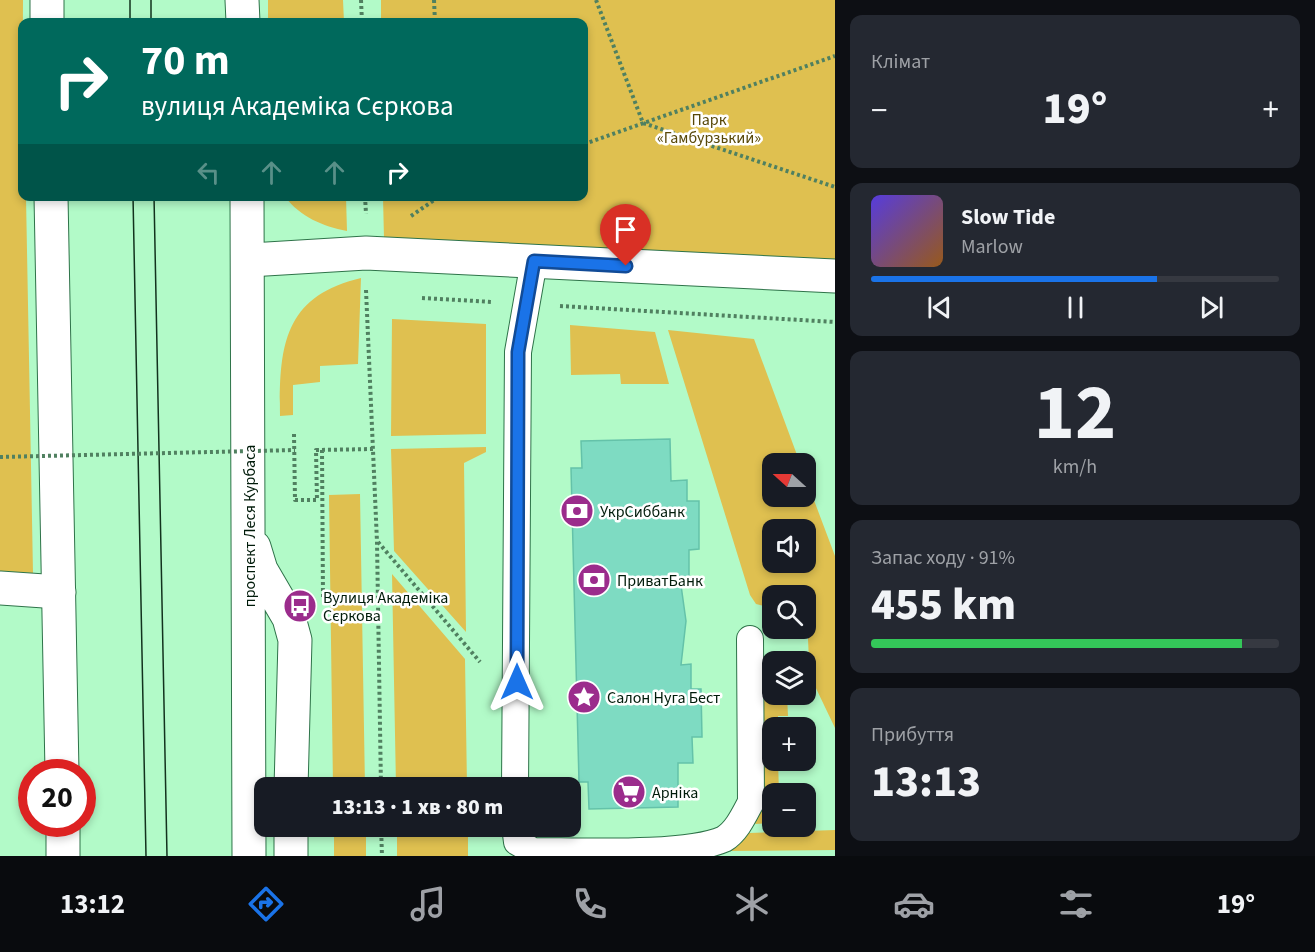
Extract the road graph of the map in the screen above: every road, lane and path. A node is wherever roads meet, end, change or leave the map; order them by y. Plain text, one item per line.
1 (47, 0) edge
2 (242, 0) edge
3 (361, 0) edge
4 (434, 0) edge
5 (596, 0) edge
6 (48, 18) edge
7 (243, 18) edge
8 (362, 18) edge
9 (435, 18) edge
10 (835, 56) edge
11 (643, 123) junction
12 (588, 143) edge
13 (835, 187) edge
14 (51, 201) edge
15 (248, 201) edge
16 (365, 201) edge
17 (366, 253) junction
18 (249, 260) junction
19 (534, 261) junction
20 (835, 276) edge
21 (366, 294) junction
22 (378, 295) dead end
23 (412, 297) dead end
24 (526, 304) junction
25 (835, 322) edge
26 (294, 434) dead end
27 (374, 449) junction
28 (295, 450) junction
29 (0, 458) edge
30 (249, 506) junction
31 (377, 542) junction
32 (0, 588) edge
33 (58, 592) junction
34 (750, 639) dead end
35 (517, 706) junction
36 (62, 759) edge
37 (291, 777) edge
38 (381, 777) edge
39 (516, 777) edge
40 (63, 837) edge
41 (291, 837) edge
42 (381, 837) edge
43 (516, 837) edge
44 (63, 856) edge
45 (249, 856) edge
46 (291, 856) edge
47 (381, 856) edge

1 - 6 main road
2 - 7 main road
3 - 8 path
4 - 9 path
5 - 11 path
10 - 11 path
11 - 12 path
11 - 13 path
14 - 33 main road
15 - 18 main road, проспект Леся Курбаса
16 - 17 path
17 - 18 main road
17 - 19 main road
17 - 21 path
18 - 30 main road, проспект Леся Курбаса
19 - 20 main road
19 - 24 lane
21 - 22 path
21 - 27 path
23 - 24 path
24 - 25 path
24 - 35 lane
26 - 28 path
27 - 28 path
27 - 31 path
28 - 29 path, bridge
30 - 37 main road
30 - 45 main road, проспект Леся Курбаса
31 - 35 path
31 - 38 path
32 - 33 main road
33 - 36 main road
34 - 43 lane
35 - 39 lane
40 - 44 main road
41 - 46 main road
42 - 47 path

